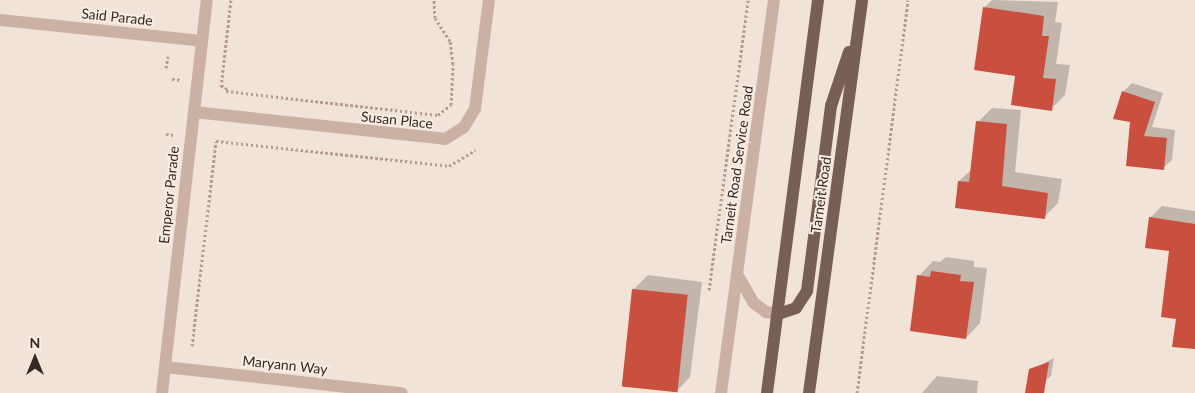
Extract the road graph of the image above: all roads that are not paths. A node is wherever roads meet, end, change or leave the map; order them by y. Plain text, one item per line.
1 (207, 0) edge
2 (489, 0) edge
3 (774, 0) edge
4 (818, 0) edge
5 (862, 0) edge
6 (0, 20) edge
7 (859, 21) junction
8 (202, 42) junction
9 (194, 112) junction
10 (737, 274) junction
11 (778, 314) junction
12 (165, 367) junction
13 (162, 393) edge
14 (402, 393) edge
15 (721, 393) edge
16 (767, 393) edge
17 (809, 393) edge

1 - 8 street, Emperor Parade
2 - 9 street, Susan Place
3 - 10 street, Tarneit Road Service Road
4 - 11 main road, Tarneit Road
5 - 7 main road, Tarneit Road
6 - 8 street, Said Parade
7 - 11 main road
7 - 17 main road, Tarneit Road
8 - 9 street, Emperor Parade
9 - 12 street, Emperor Parade
10 - 11 street
10 - 15 street
11 - 16 main road, Tarneit Road
12 - 13 street, Emperor Parade
12 - 14 street, Maryann Way

